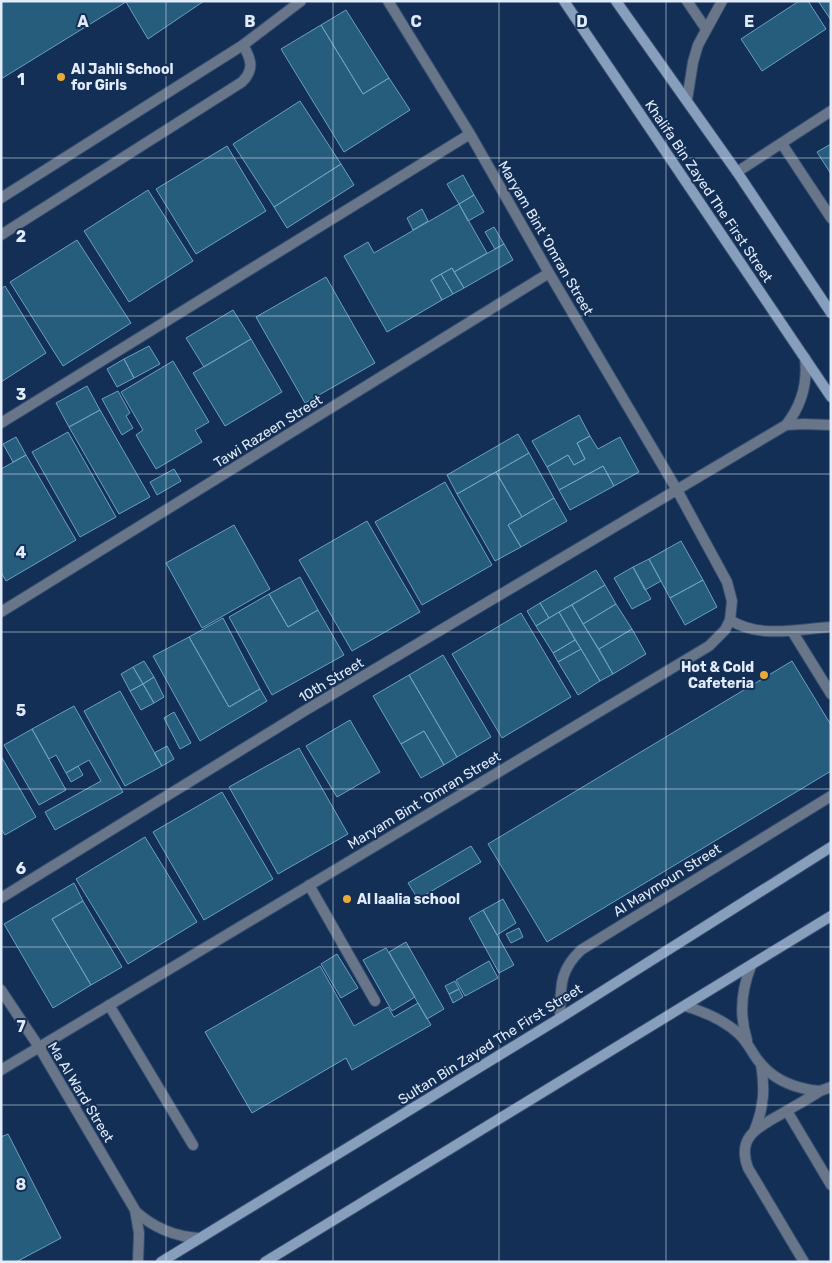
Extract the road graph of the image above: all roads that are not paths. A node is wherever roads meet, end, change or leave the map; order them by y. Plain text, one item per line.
1 (301, 1) edge
2 (388, 1) edge
3 (564, 1) edge
4 (616, 1) edge
5 (687, 1) edge
6 (722, 1) edge
7 (706, 29) junction
8 (243, 45) junction
9 (687, 100) junction
10 (831, 111) edge
11 (470, 134) junction
12 (782, 144) junction
13 (737, 172) junction
14 (1, 198) edge
15 (831, 218) edge
16 (1, 235) edge
17 (549, 273) junction
18 (831, 313) edge
19 (805, 358) junction
20 (831, 397) edge
21 (1, 423) edge
22 (786, 425) junction
23 (831, 425) edge
24 (677, 490) junction
25 (1, 612) edge
26 (730, 620) junction
27 (831, 627) edge
28 (792, 631) junction
29 (831, 694) edge
30 (831, 796) edge
31 (831, 847) edge
32 (309, 885) junction
33 (1, 898) edge
34 (831, 916) edge
35 (751, 966) junction
36 (1, 990) edge
37 (375, 1001) dead end
38 (109, 1004) junction
39 (685, 1006) junction
40 (560, 1018) junction
41 (748, 1044) junction
42 (38, 1047) junction
43 (761, 1064) junction
44 (1, 1070) edge
45 (831, 1087) edge
46 (820, 1091) junction
47 (786, 1111) junction
48 (755, 1129) junction
49 (193, 1145) dead end
50 (831, 1185) edge
51 (134, 1210) junction
52 (200, 1238) junction
53 (138, 1262) edge
54 (161, 1262) edge
55 (265, 1262) edge
56 (804, 1262) edge

1 - 8 street
2 - 11 street, Maryam Bint 'Omran Street
3 - 19 main road, Khalifa Bin Zayed The First Street
4 - 9 main road
5 - 7 street
6 - 7 street
7 - 9 street
8 - 14 street
8 - 16 street
9 - 13 main road
10 - 12 street
11 - 17 street, Maryam Bint 'Omran Street
11 - 21 street
12 - 13 street
12 - 15 street
13 - 18 main road
17 - 24 street, Maryam Bint 'Omran Street
17 - 25 street, Tawi Razeen Street
19 - 20 main road, Khalifa Bin Zayed The First Street
19 - 22 street
22 - 23 street
22 - 24 street
24 - 26 street, Maryam Bint 'Omran Street
24 - 33 street, 10th Street
26 - 28 street
26 - 32 street, Maryam Bint 'Omran Street
27 - 28 street
28 - 29 street
30 - 40 street, Al Maymoun Street
31 - 40 main road, Sultan Bin Zayed The First Street
32 - 37 street
32 - 38 street, Maryam Bint 'Omran Street
34 - 35 main road
35 - 39 main road
35 - 41 street
36 - 42 street, Ma Al Ward Street
38 - 42 street, Maryam Bint 'Omran Street
38 - 49 street
39 - 41 street
39 - 55 main road
40 - 52 main road, Sultan Bin Zayed The First Street
41 - 43 street
42 - 44 street, Maryam Bint 'Omran Street
42 - 51 street, Ma Al Ward Street
43 - 46 street
43 - 48 street
45 - 46 street
46 - 47 street
47 - 48 street
47 - 50 street
48 - 56 street
51 - 52 street, Ma Al Ward Street
51 - 53 street, Ma Al Ward Street
52 - 54 main road, Sultan Bin Zayed The First Street

